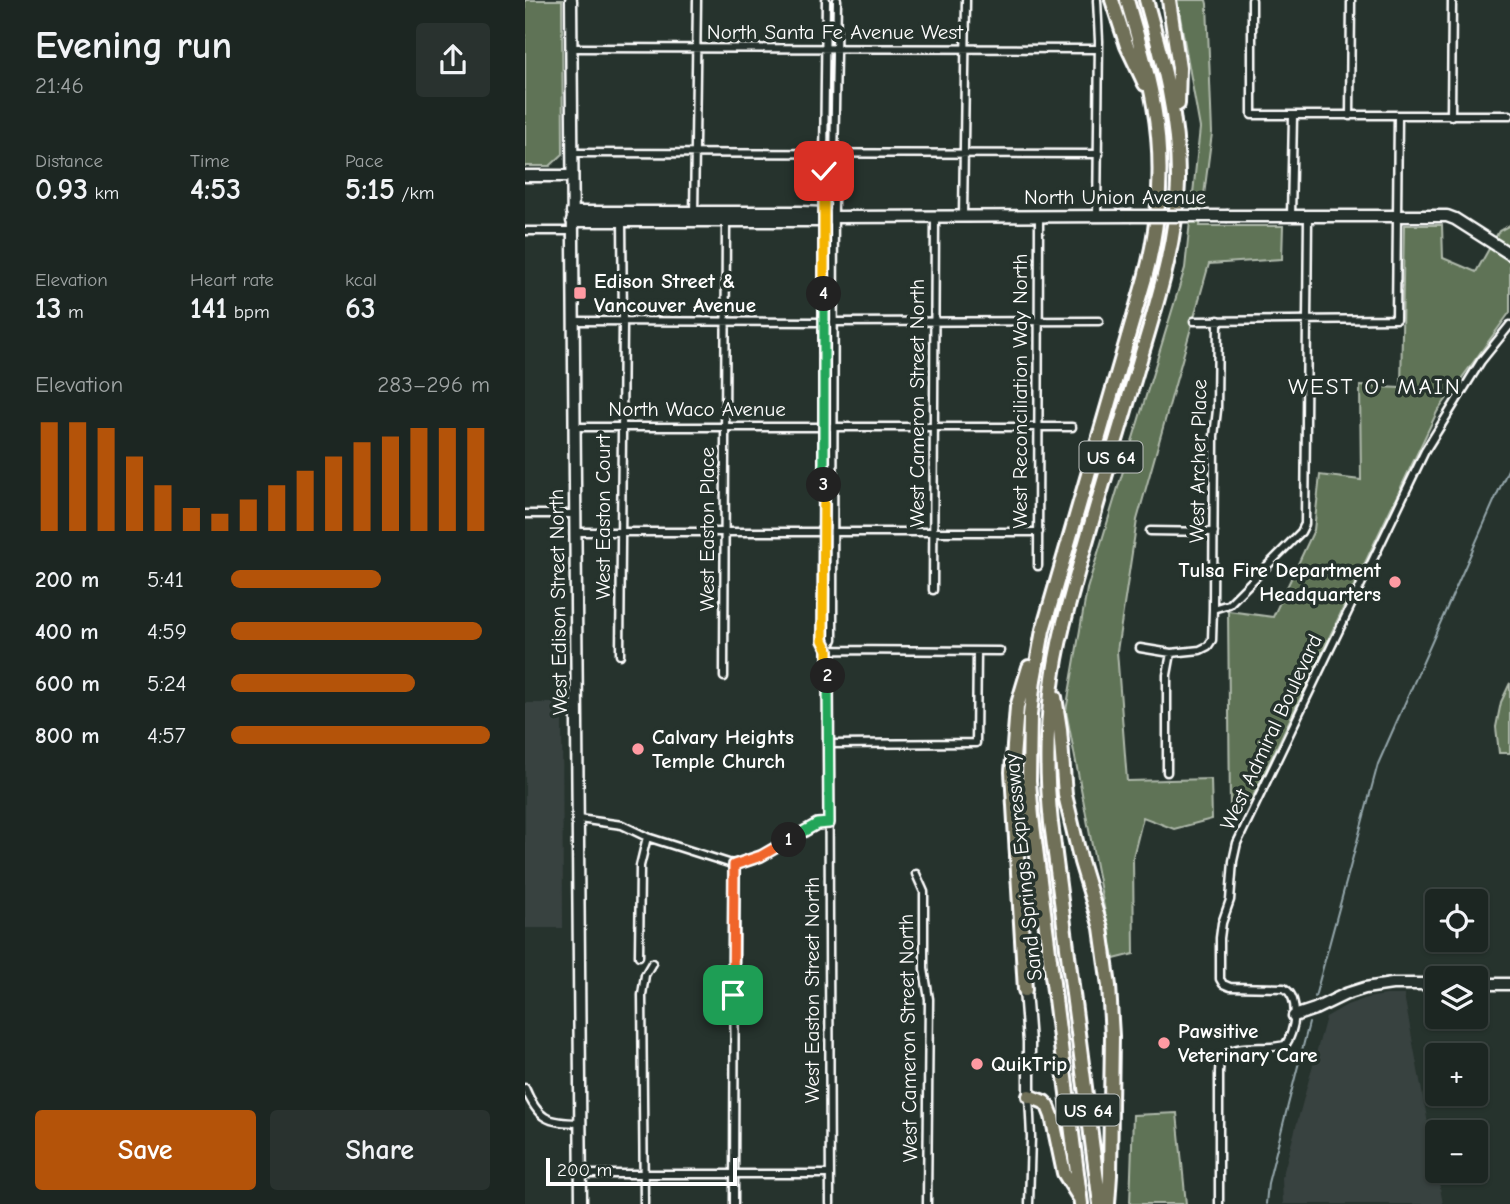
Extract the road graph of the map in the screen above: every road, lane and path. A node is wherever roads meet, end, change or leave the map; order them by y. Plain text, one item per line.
1 (571, 0) edge
2 (697, 0) edge
3 (826, 0) edge
4 (837, 0) edge
5 (966, 0) edge
6 (1097, 0) edge
7 (1112, 0) edge
8 (1127, 0) edge
9 (1146, 0) edge
10 (1169, 0) edge
11 (1252, 0) edge
12 (1351, 0) edge
13 (1452, 0) edge
14 (572, 48) junction
15 (696, 49) junction
16 (826, 49) junction
17 (836, 49) junction
18 (965, 49) junction
19 (1099, 49) junction
20 (1154, 105) junction
21 (1510, 115) edge
22 (1293, 116) junction
23 (1350, 116) junction
24 (1398, 116) junction
25 (1451, 116) junction
26 (1177, 139) junction
27 (572, 153) junction
28 (695, 154) junction
29 (824, 154) junction
30 (835, 154) junction
31 (964, 154) junction
32 (1099, 154) junction
33 (525, 176) edge
34 (572, 176) junction
35 (694, 216) junction
36 (726, 216) junction
37 (1039, 216) junction
38 (1097, 216) junction
39 (622, 217) junction
40 (828, 217) junction
41 (935, 217) junction
42 (963, 217) junction
43 (1291, 217) junction
44 (1308, 217) junction
45 (1396, 217) junction
46 (572, 221) junction
47 (525, 231) edge
48 (1510, 254) edge
49 (824, 313) junction
50 (834, 313) junction
51 (1219, 320) junction
52 (574, 321) junction
53 (623, 321) junction
54 (1099, 321) dead end
55 (1194, 321) dead end
56 (1308, 321) junction
57 (725, 322) junction
58 (824, 322) junction
59 (833, 322) junction
60 (934, 322) junction
61 (1038, 322) junction
62 (1510, 325) edge
63 (824, 332) junction
64 (833, 332) junction
65 (725, 426) junction
66 (575, 427) junction
67 (621, 427) junction
68 (824, 427) junction
69 (833, 427) junction
70 (934, 427) junction
71 (1038, 427) junction
72 (1072, 427) dead end
73 (525, 514) edge
74 (576, 514) junction
75 (576, 531) junction
76 (621, 531) junction
77 (1150, 531) dead end
78 (724, 532) junction
79 (823, 532) junction
80 (833, 532) junction
81 (933, 532) junction
82 (1039, 532) junction
83 (1214, 532) junction
84 (1038, 566) dead end
85 (933, 590) dead end
86 (1213, 609) junction
87 (1047, 614) junction
88 (1140, 649) dead end
89 (828, 650) junction
90 (977, 651) junction
91 (1000, 651) dead end
92 (1171, 653) junction
93 (620, 655) dead end
94 (724, 677) dead end
95 (1052, 680) junction
96 (828, 744) junction
97 (1167, 772) dead end
98 (579, 819) junction
99 (829, 823) junction
100 (647, 837) junction
101 (734, 865) junction
102 (916, 874) dead end
103 (639, 956) dead end
104 (652, 963) dead end
105 (1425, 984) edge
106 (1488, 984) edge
107 (1510, 984) edge
108 (1024, 985) joint
109 (1294, 1016) junction
110 (525, 1088) edge
111 (1029, 1096) junction
112 (580, 1123) junction
113 (644, 1173) junction
114 (734, 1173) junction
115 (581, 1174) junction
116 (830, 1174) junction
117 (1081, 1203) edge
118 (581, 1204) edge
119 (643, 1204) edge
120 (734, 1204) edge
121 (829, 1204) edge
122 (927, 1204) edge
123 (1029, 1204) edge
124 (1100, 1204) edge
125 (1108, 1204) edge
126 (1219, 1204) edge

1 - 14 main road, West Edison Street North
2 - 15 street
3 - 16 street, West Easton Street North
4 - 17 street, West Easton Street North
5 - 18 street
6 - 19 street
7 - 20 highway
8 - 20 highway, Sand Springs Expressway / US 64
9 - 26 highway, Sand Springs Expressway / US 64
10 - 26 highway
11 - 22 street
12 - 23 street
13 - 25 street
14 - 15 street, North Santa Fe Avenue West
14 - 27 main road, West Edison Street North
15 - 16 street, North Santa Fe Avenue West
15 - 28 street
16 - 17 street, North Santa Fe Avenue West
16 - 29 street, West Easton Street North
17 - 18 street, North Santa Fe Avenue West
17 - 30 street, West Easton Street North
18 - 19 street, North Santa Fe Avenue West
18 - 31 street
19 - 32 street
20 - 87 highway, Sand Springs Expressway / US 64
21 - 25 street
22 - 23 street
22 - 43 street
23 - 24 street
24 - 25 street
24 - 45 street
26 - 95 highway, Sand Springs Expressway / US 64
27 - 28 street
27 - 34 main road, West Edison Street North
28 - 29 street
28 - 35 street
29 - 30 street
29 - 40 street, West Easton Street North
30 - 31 street
30 - 40 street, West Easton Street North
31 - 32 street
31 - 42 street
32 - 38 street
33 - 34 main road
34 - 46 main road, West Edison Street North
35 - 36 main road, North Union Avenue
35 - 39 main road, North Union Avenue
36 - 40 main road, North Union Avenue
36 - 57 street, West Easton Place
37 - 38 main road, North Union Avenue
37 - 42 main road, North Union Avenue
37 - 61 street, West Reconciliation Way North
38 - 43 main road, North Union Avenue, bridge
39 - 46 main road, North Union Avenue
39 - 53 street, West Easton Court
40 - 41 main road, North Union Avenue
40 - 49 street, West Easton Street North
40 - 50 street, West Easton Street North
41 - 42 main road, North Union Avenue
41 - 60 street, West Cameron Street North
43 - 44 main road, North Union Avenue
44 - 45 main road, North Union Avenue
44 - 56 street
45 - 48 main road, North Union Avenue
45 - 56 street
46 - 47 street
46 - 52 main road, West Edison Street North
49 - 50 street
49 - 58 street, West Easton Street North
50 - 59 street, West Easton Street North
51 - 55 street
51 - 56 street
51 - 83 street, West Archer Place
52 - 53 street
52 - 66 main road, West Edison Street North
53 - 57 street
53 - 67 street, West Easton Court
54 - 61 street
56 - 86 street
57 - 58 street
57 - 65 street, West Easton Place
58 - 63 street, West Easton Street North
59 - 60 street
59 - 64 street, West Easton Street North
60 - 61 street
60 - 70 street, West Cameron Street North
61 - 71 street, West Reconciliation Way North
62 - 109 street, West Admiral Boulevard
63 - 64 street
63 - 68 street, West Easton Street North
64 - 69 street, West Easton Street North
65 - 67 street, North Waco Avenue
65 - 68 street, North Waco Avenue
65 - 78 street, West Easton Place
66 - 67 street, North Waco Avenue
66 - 74 main road, West Edison Street North
67 - 76 street, West Easton Court
68 - 69 street, North Waco Avenue
68 - 79 street, West Easton Street North
69 - 70 street, North Waco Avenue
69 - 80 street, West Easton Street North
70 - 71 street, North Waco Avenue
70 - 81 street, West Cameron Street North
71 - 72 street, North Waco Avenue
71 - 82 street, West Reconciliation Way North
73 - 74 street
74 - 75 main road, West Edison Street North
75 - 76 street
75 - 98 main road, West Edison Street North
76 - 78 street
76 - 93 street, West Easton Court
77 - 83 street
78 - 79 street
78 - 94 street, West Easton Place
79 - 80 street
79 - 89 street, West Easton Street North
80 - 81 street
80 - 89 street, West Easton Street North
81 - 82 street
81 - 85 street, West Cameron Street North
82 - 84 street, West Reconciliation Way North
83 - 86 street, West Archer Place
86 - 92 street, West Archer Place
87 - 108 highway
87 - 117 highway, Sand Springs Expressway / US 64
88 - 92 street
89 - 90 street
89 - 96 street, West Easton Street North
90 - 91 street
90 - 96 street
92 - 97 street
95 - 124 highway, Sand Springs Expressway / US 64
95 - 125 highway
96 - 99 street, West Easton Street North
98 - 100 street
98 - 112 main road, West Edison Street North
99 - 101 street
99 - 116 street, West Easton Street North
100 - 101 street
100 - 103 street
101 - 114 street
102 - 122 street, West Cameron Street North
104 - 113 street
105 - 109 main road
106 - 107 main road
108 - 111 main road
109 - 126 street
110 - 112 street
111 - 117 highway
111 - 123 street
112 - 115 main road, West Edison Street North
113 - 114 street
113 - 115 street
113 - 119 street
114 - 116 street
114 - 120 street
115 - 118 main road, West Edison Street North
116 - 121 street, West Easton Street North

